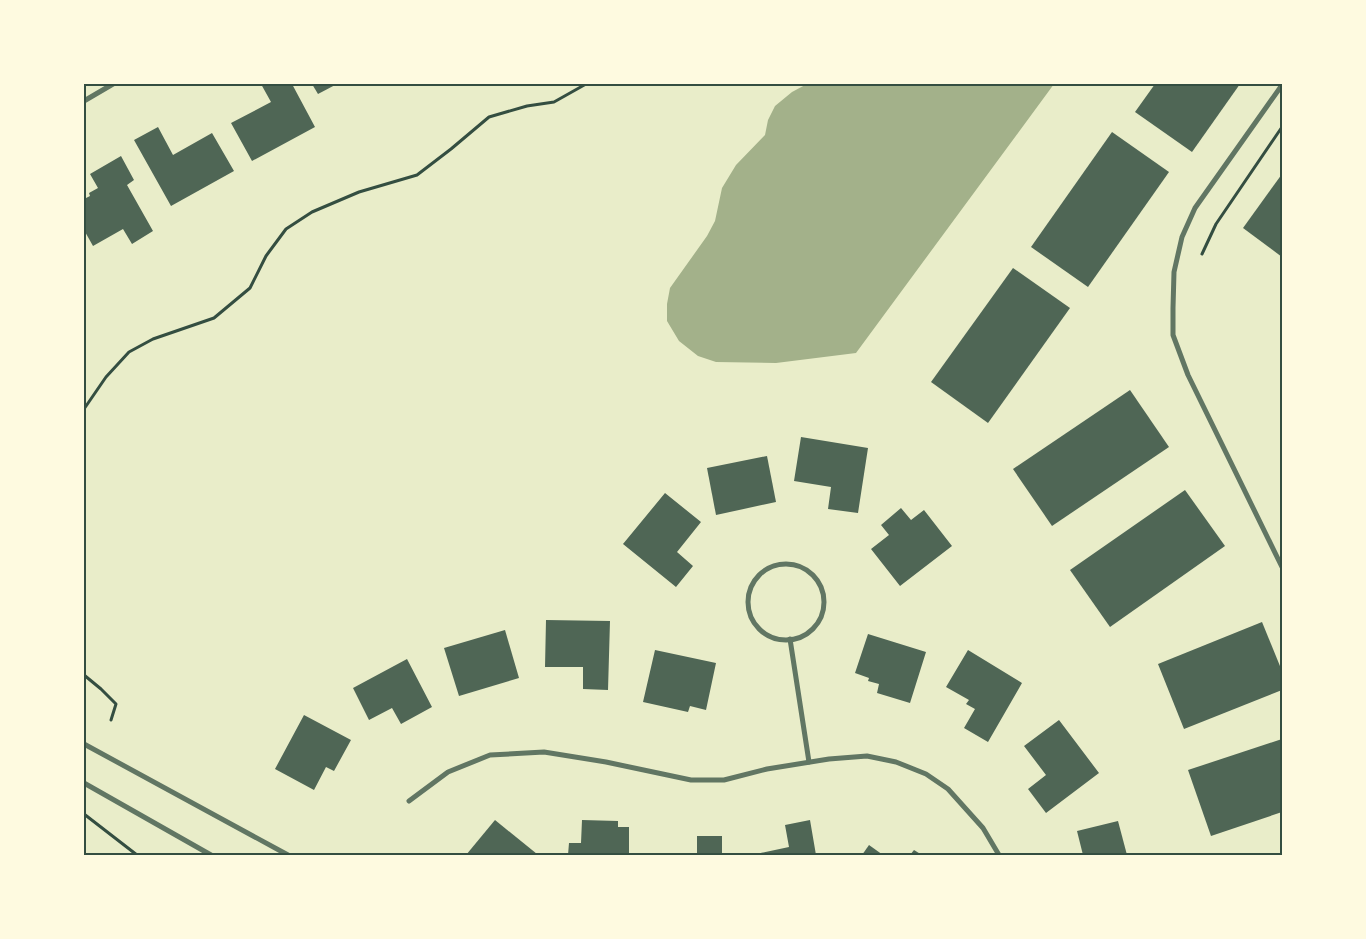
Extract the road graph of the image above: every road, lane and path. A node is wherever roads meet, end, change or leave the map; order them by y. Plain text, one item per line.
1 (113, 84) edge
2 (586, 84) edge
3 (1282, 85) edge
4 (84, 101) edge
5 (1282, 127) edge
6 (1202, 254) dead end
7 (84, 409) edge
8 (1282, 567) edge
9 (790, 640) junction
10 (84, 675) edge
11 (111, 720) dead end
12 (84, 744) edge
13 (809, 762) junction
14 (84, 783) edge
15 (409, 801) dead end
16 (84, 814) edge
17 (137, 855) edge
18 (211, 855) edge
19 (288, 855) edge
20 (999, 855) edge

1 - 4 street
2 - 7 path
3 - 8 street
5 - 6 path
9 - 9 street
9 - 13 street
10 - 11 path
12 - 19 street
13 - 15 street
13 - 20 street
14 - 18 street
16 - 17 path

